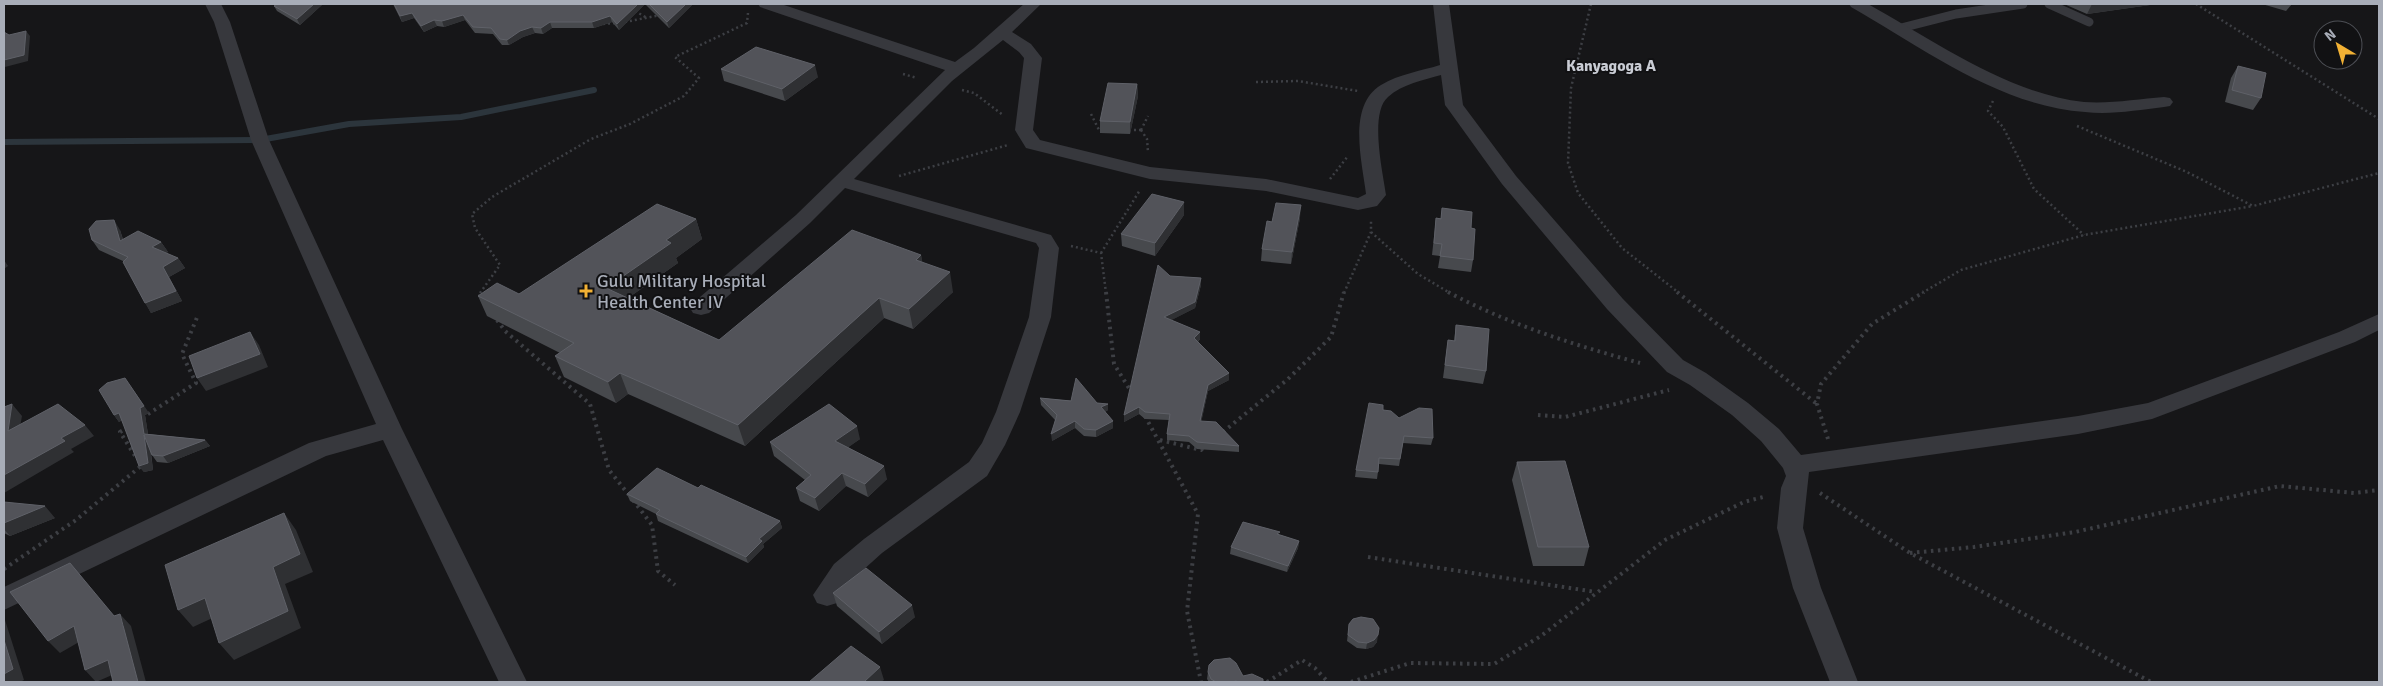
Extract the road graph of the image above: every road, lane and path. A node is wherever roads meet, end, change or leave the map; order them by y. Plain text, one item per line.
1 (213, 4) edge
2 (750, 4) edge
3 (766, 4) edge
4 (1033, 4) edge
5 (1441, 4) edge
6 (1591, 4) edge
7 (1857, 4) edge
8 (1972, 4) edge
9 (2023, 4) edge
10 (2049, 4) edge
11 (2196, 4) edge
12 (630, 8) edge
13 (665, 14) edge
14 (1956, 14) junction
15 (648, 18) junction
16 (2089, 22) dead end
17 (600, 24) edge
18 (1901, 28) junction
19 (1002, 32) junction
20 (956, 68) junction
21 (1448, 68) junction
22 (903, 74) dead end
23 (1256, 82) dead end
24 (939, 84) junction
25 (1379, 94) junction
26 (2001, 99) dead end
27 (2164, 102) dead end
28 (1090, 114) dead end
29 (1148, 116) dead end
30 (2379, 119) edge
31 (2074, 125) dead end
32 (1107, 130) edge
33 (1124, 130) edge
34 (1369, 131) junction
35 (1026, 134) junction
36 (1150, 173) junction
37 (2379, 173) edge
38 (841, 181) junction
39 (863, 187) junction
40 (1321, 195) junction
41 (1370, 202) junction
42 (2253, 206) junction
43 (1372, 232) junction
44 (2084, 235) junction
45 (1044, 239) junction
46 (1101, 253) junction
47 (483, 300) edge
48 (701, 308) dead end
49 (198, 315) dead end
50 (496, 318) edge
51 (2379, 321) edge
52 (1675, 366) junction
53 (1698, 379) junction
54 (1134, 398) edge
55 (1817, 404) junction
56 (1144, 415) edge
57 (1538, 415) dead end
58 (137, 421) edge
59 (129, 426) edge
60 (390, 429) junction
61 (1216, 438) edge
62 (1159, 440) junction
63 (1209, 444) edge
64 (1834, 459) junction
65 (1795, 477) junction
66 (2379, 490) edge
67 (1910, 553) junction
68 (1368, 557) dead end
69 (4, 569) edge
70 (675, 585) dead end
71 (1597, 592) junction
72 (826, 595) dead end
73 (4, 599) edge
74 (513, 682) edge
75 (1201, 682) edge
76 (1267, 682) edge
77 (1328, 682) edge
78 (1350, 682) edge
79 (1844, 682) edge
80 (2151, 682) edge

1 - 60 street
2 - 47 path
3 - 20 street
4 - 19 street
5 - 21 street
6 - 55 path
7 - 18 street
8 - 14 lane
9 - 14 lane
10 - 16 lane
11 - 30 path
12 - 15 path
13 - 15 path
14 - 18 lane
15 - 17 path
18 - 27 street
19 - 20 street
19 - 35 street
20 - 24 street
21 - 25 street
21 - 52 street
22 - 24 path
23 - 25 path
24 - 35 path
24 - 38 street
25 - 34 street
26 - 44 path
28 - 32 path
29 - 33 path
31 - 42 path
34 - 40 path
34 - 41 street
35 - 36 street
35 - 39 path
36 - 40 street
36 - 46 path
37 - 42 path
38 - 39 street
38 - 48 street
39 - 45 street
40 - 41 street
41 - 43 path
42 - 44 path
43 - 52 path
43 - 61 path
44 - 55 path
45 - 46 path
45 - 72 street
46 - 54 path
49 - 58 path
50 - 70 path
51 - 64 street
52 - 53 street
53 - 57 path
53 - 65 street
55 - 64 path
56 - 62 path
59 - 69 path
60 - 73 street
60 - 74 street
62 - 63 path
62 - 75 path
64 - 65 street
65 - 67 path
65 - 71 path
65 - 79 street
66 - 67 path
67 - 80 path
68 - 71 path
71 - 78 path
76 - 77 path

